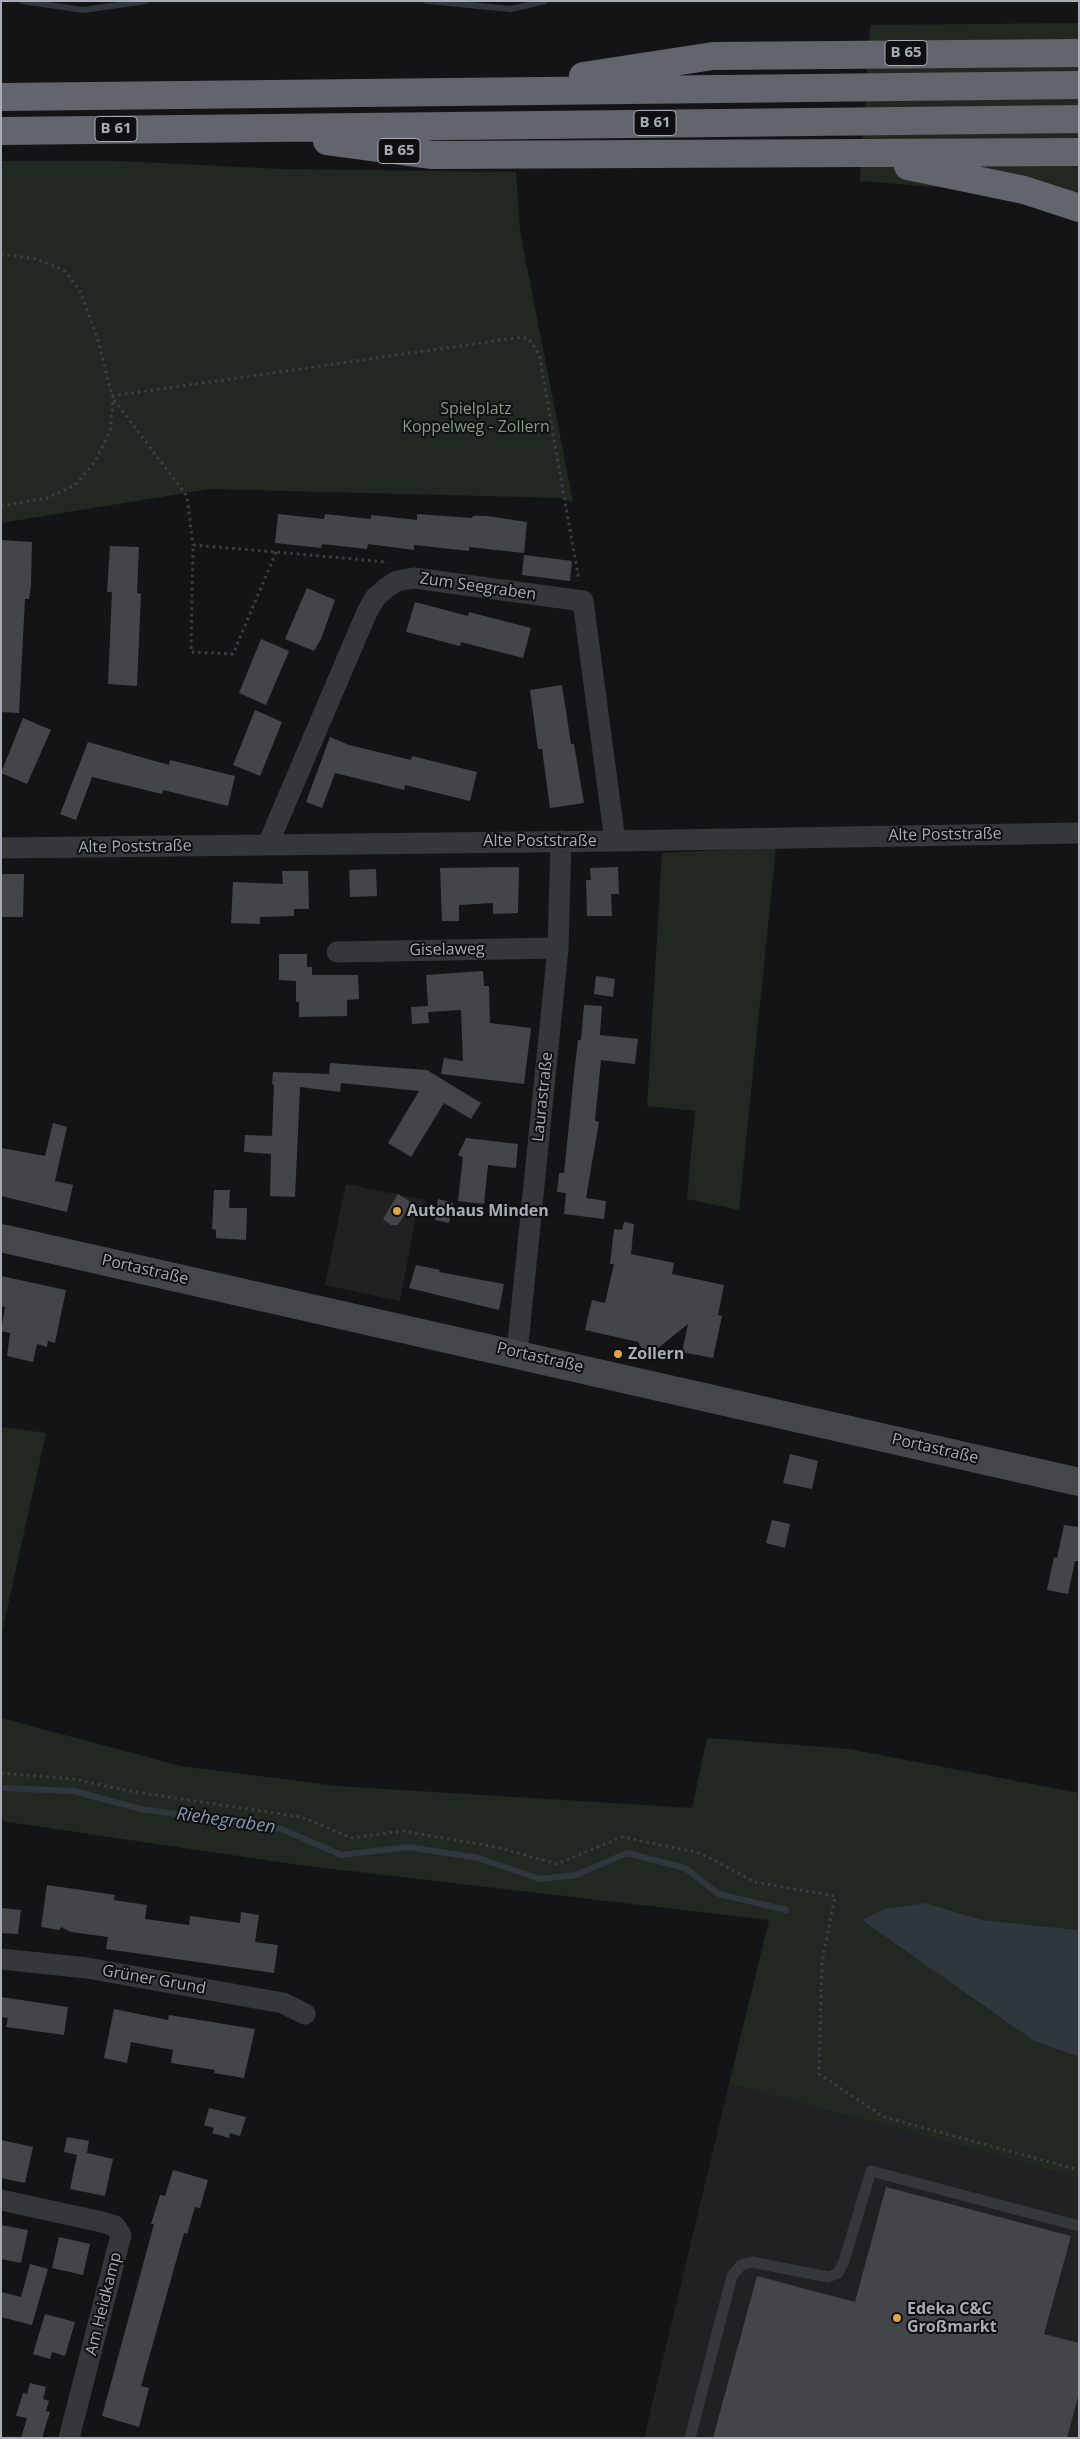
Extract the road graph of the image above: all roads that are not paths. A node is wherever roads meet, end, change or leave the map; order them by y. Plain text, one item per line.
1 (1079, 44) edge
2 (1028, 53) junction
3 (1079, 53) edge
4 (1079, 85) edge
5 (485, 91) junction
6 (1, 97) edge
7 (1079, 118) edge
8 (231, 128) junction
9 (1, 131) edge
10 (1079, 152) edge
11 (840, 154) junction
12 (1079, 208) edge
13 (1079, 833) edge
14 (561, 840) junction
15 (615, 841) junction
16 (268, 844) junction
17 (1, 848) edge
18 (558, 948) junction
19 (337, 952) dead end
20 (1, 1238) edge
21 (517, 1353) junction
22 (1079, 1482) edge
23 (1, 1959) edge
24 (305, 2014) dead end
25 (1, 2200) edge
26 (1079, 2226) edge
27 (69, 2438) edge
28 (690, 2438) edge

1 - 2 highway, B 65
2 - 3 highway
2 - 5 highway, B 65
4 - 5 highway, B 61
5 - 6 highway, B 61
7 - 8 highway, B 61
8 - 9 highway, B 61
8 - 11 highway, B 65
10 - 11 highway, B 65
11 - 12 highway
13 - 15 street, Alte Poststraße
14 - 15 street, Alte Poststraße
14 - 16 street, Alte Poststraße
14 - 18 street, Laurastraße
15 - 16 street, Zum Seegraben
16 - 17 street, Alte Poststraße
18 - 19 street, Giselaweg
18 - 21 street, Laurastraße
20 - 21 main road, Portastraße
21 - 22 main road, Portastraße
23 - 24 street, Grüner Grund
25 - 27 street, Am Heidkamp
26 - 28 lane

